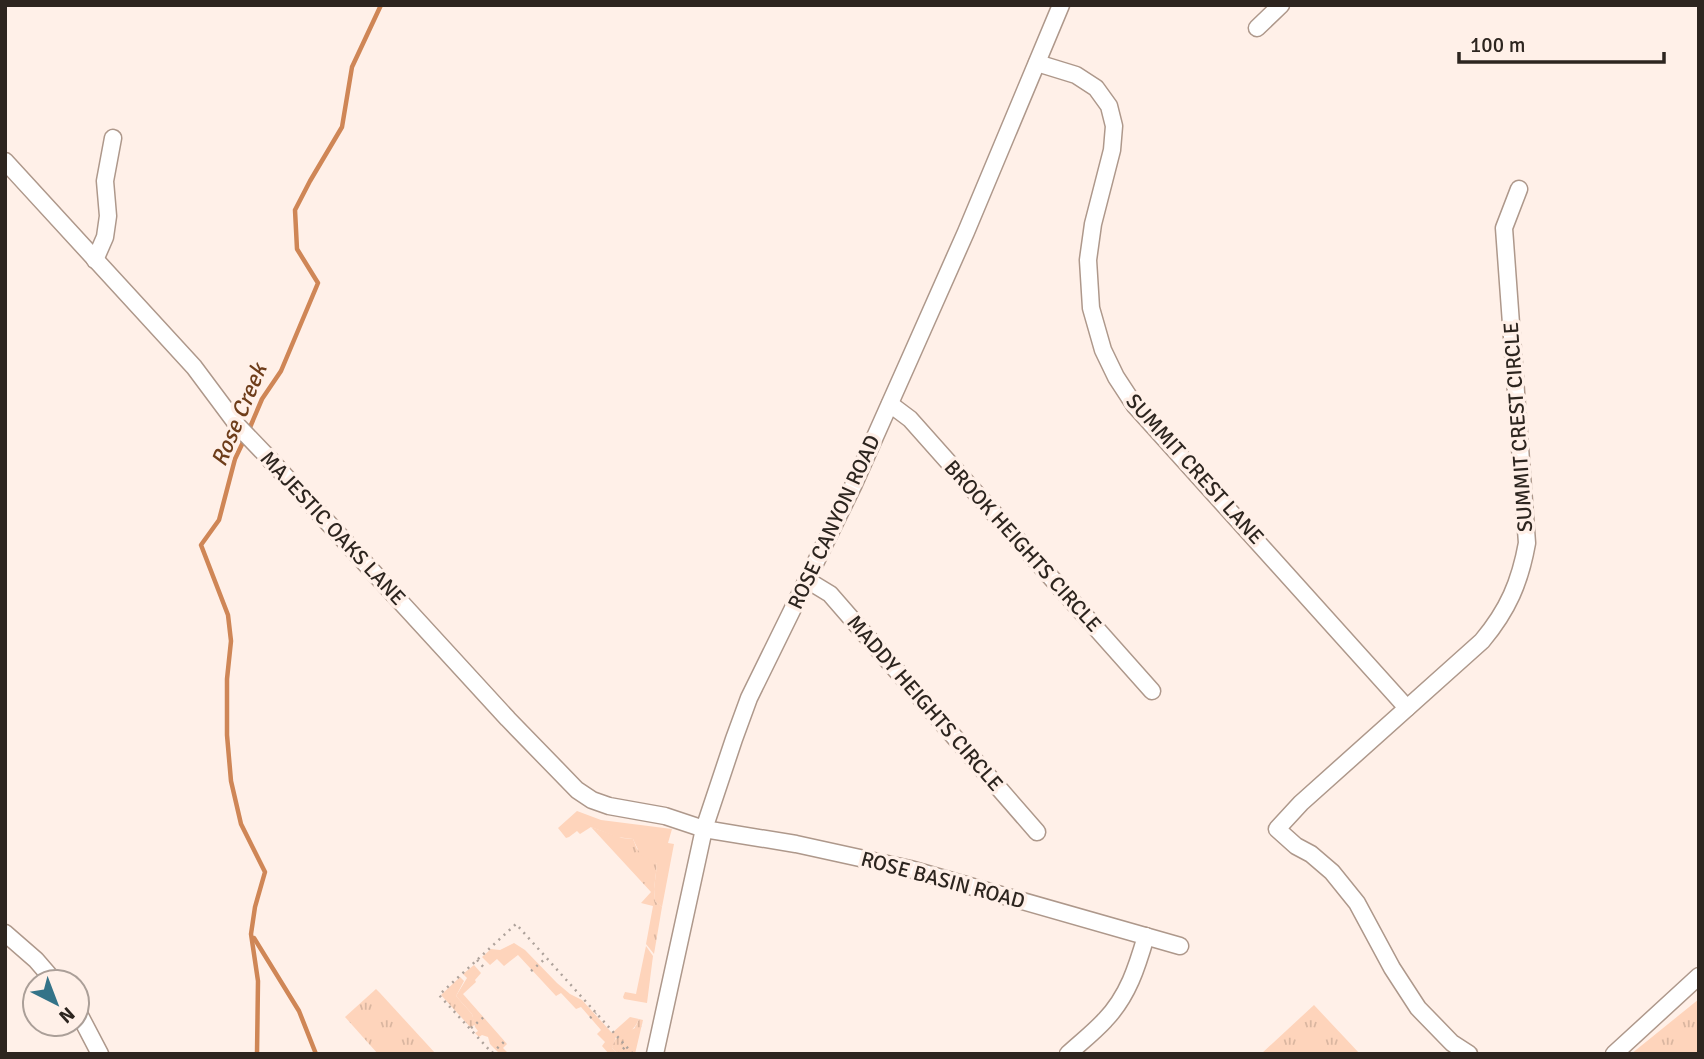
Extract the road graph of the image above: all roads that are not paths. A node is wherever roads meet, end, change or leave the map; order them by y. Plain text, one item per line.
1 (1061, 5) edge
2 (1281, 5) edge
3 (1257, 28) dead end
4 (1037, 63) junction
5 (113, 138) dead end
6 (5, 161) edge
7 (1519, 189) dead end
8 (95, 260) junction
9 (890, 404) junction
10 (807, 580) junction
11 (1152, 691) dead end
12 (1407, 708) junction
13 (704, 829) junction
14 (1037, 832) dead end
15 (5, 933) edge
16 (1146, 936) junction
17 (1180, 946) dead end
18 (43, 968) edge
19 (1699, 976) edge
20 (91, 1037) edge
21 (100, 1054) edge
22 (655, 1054) edge
23 (1068, 1054) edge
24 (1469, 1054) edge
25 (1614, 1054) edge

1 - 4 street, ROSE CANYON ROAD
2 - 3 street
4 - 9 street, ROSE CANYON ROAD
4 - 12 street, SUMMIT CREST LANE
5 - 8 street
6 - 8 street, MAJESTIC OAKS LANE
7 - 12 street, SUMMIT CREST CIRCLE
8 - 13 street, MAJESTIC OAKS LANE
9 - 10 street, ROSE CANYON ROAD
9 - 11 street, BROOK HEIGHTS CIRCLE
10 - 13 street, ROSE CANYON ROAD
10 - 14 street, MADDY HEIGHTS CIRCLE
12 - 24 street, SUMMIT CREST CIRCLE
13 - 16 street, ROSE BASIN ROAD
13 - 22 street, ROSE CANYON ROAD
15 - 18 street
16 - 17 street, ROSE BASIN ROAD
16 - 23 street
19 - 25 street
20 - 21 street

